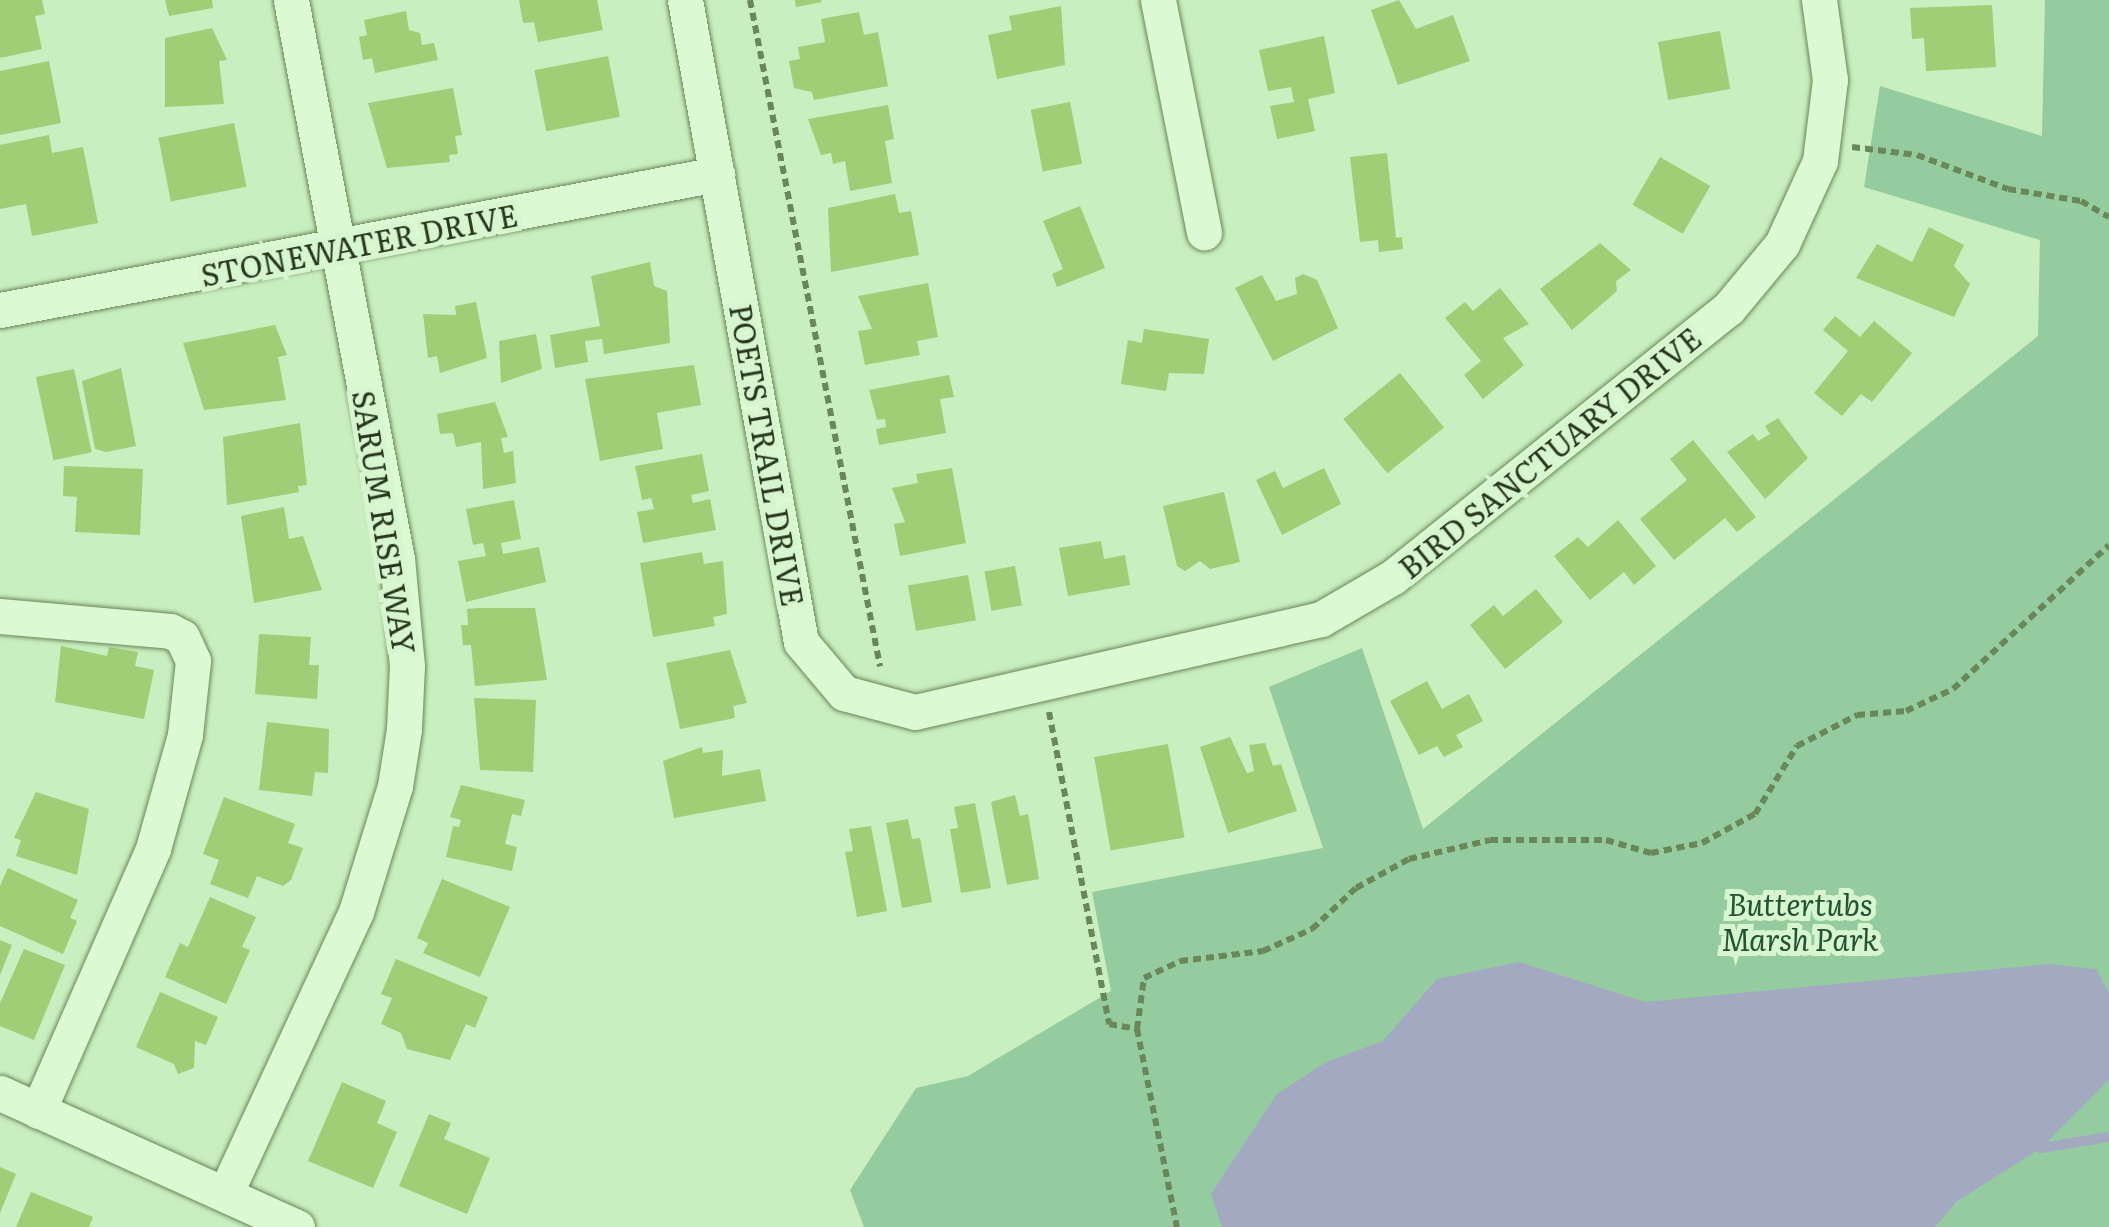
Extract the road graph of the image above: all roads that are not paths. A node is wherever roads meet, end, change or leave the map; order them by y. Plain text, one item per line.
1 (291, 0) edge
2 (684, 0) edge
3 (1158, 0) edge
4 (1818, 0) edge
5 (718, 174) junction
6 (1204, 232) dead end
7 (340, 249) junction
8 (0, 310) edge
9 (0, 616) edge
10 (1044, 687) joint
11 (0, 1093) edge
12 (38, 1110) junction
13 (225, 1194) junction
14 (297, 1227) edge

1 - 7 street, SARUM RISE WAY
2 - 5 street, POETS TRAIL DRIVE
3 - 6 street
4 - 10 street, BIRD SANCTUARY DRIVE
5 - 7 street, STONEWATER DRIVE
5 - 10 street, POETS TRAIL DRIVE
7 - 8 street, STONEWATER DRIVE
7 - 13 street, SARUM RISE WAY
9 - 12 street
11 - 12 street
12 - 13 street
13 - 14 street

